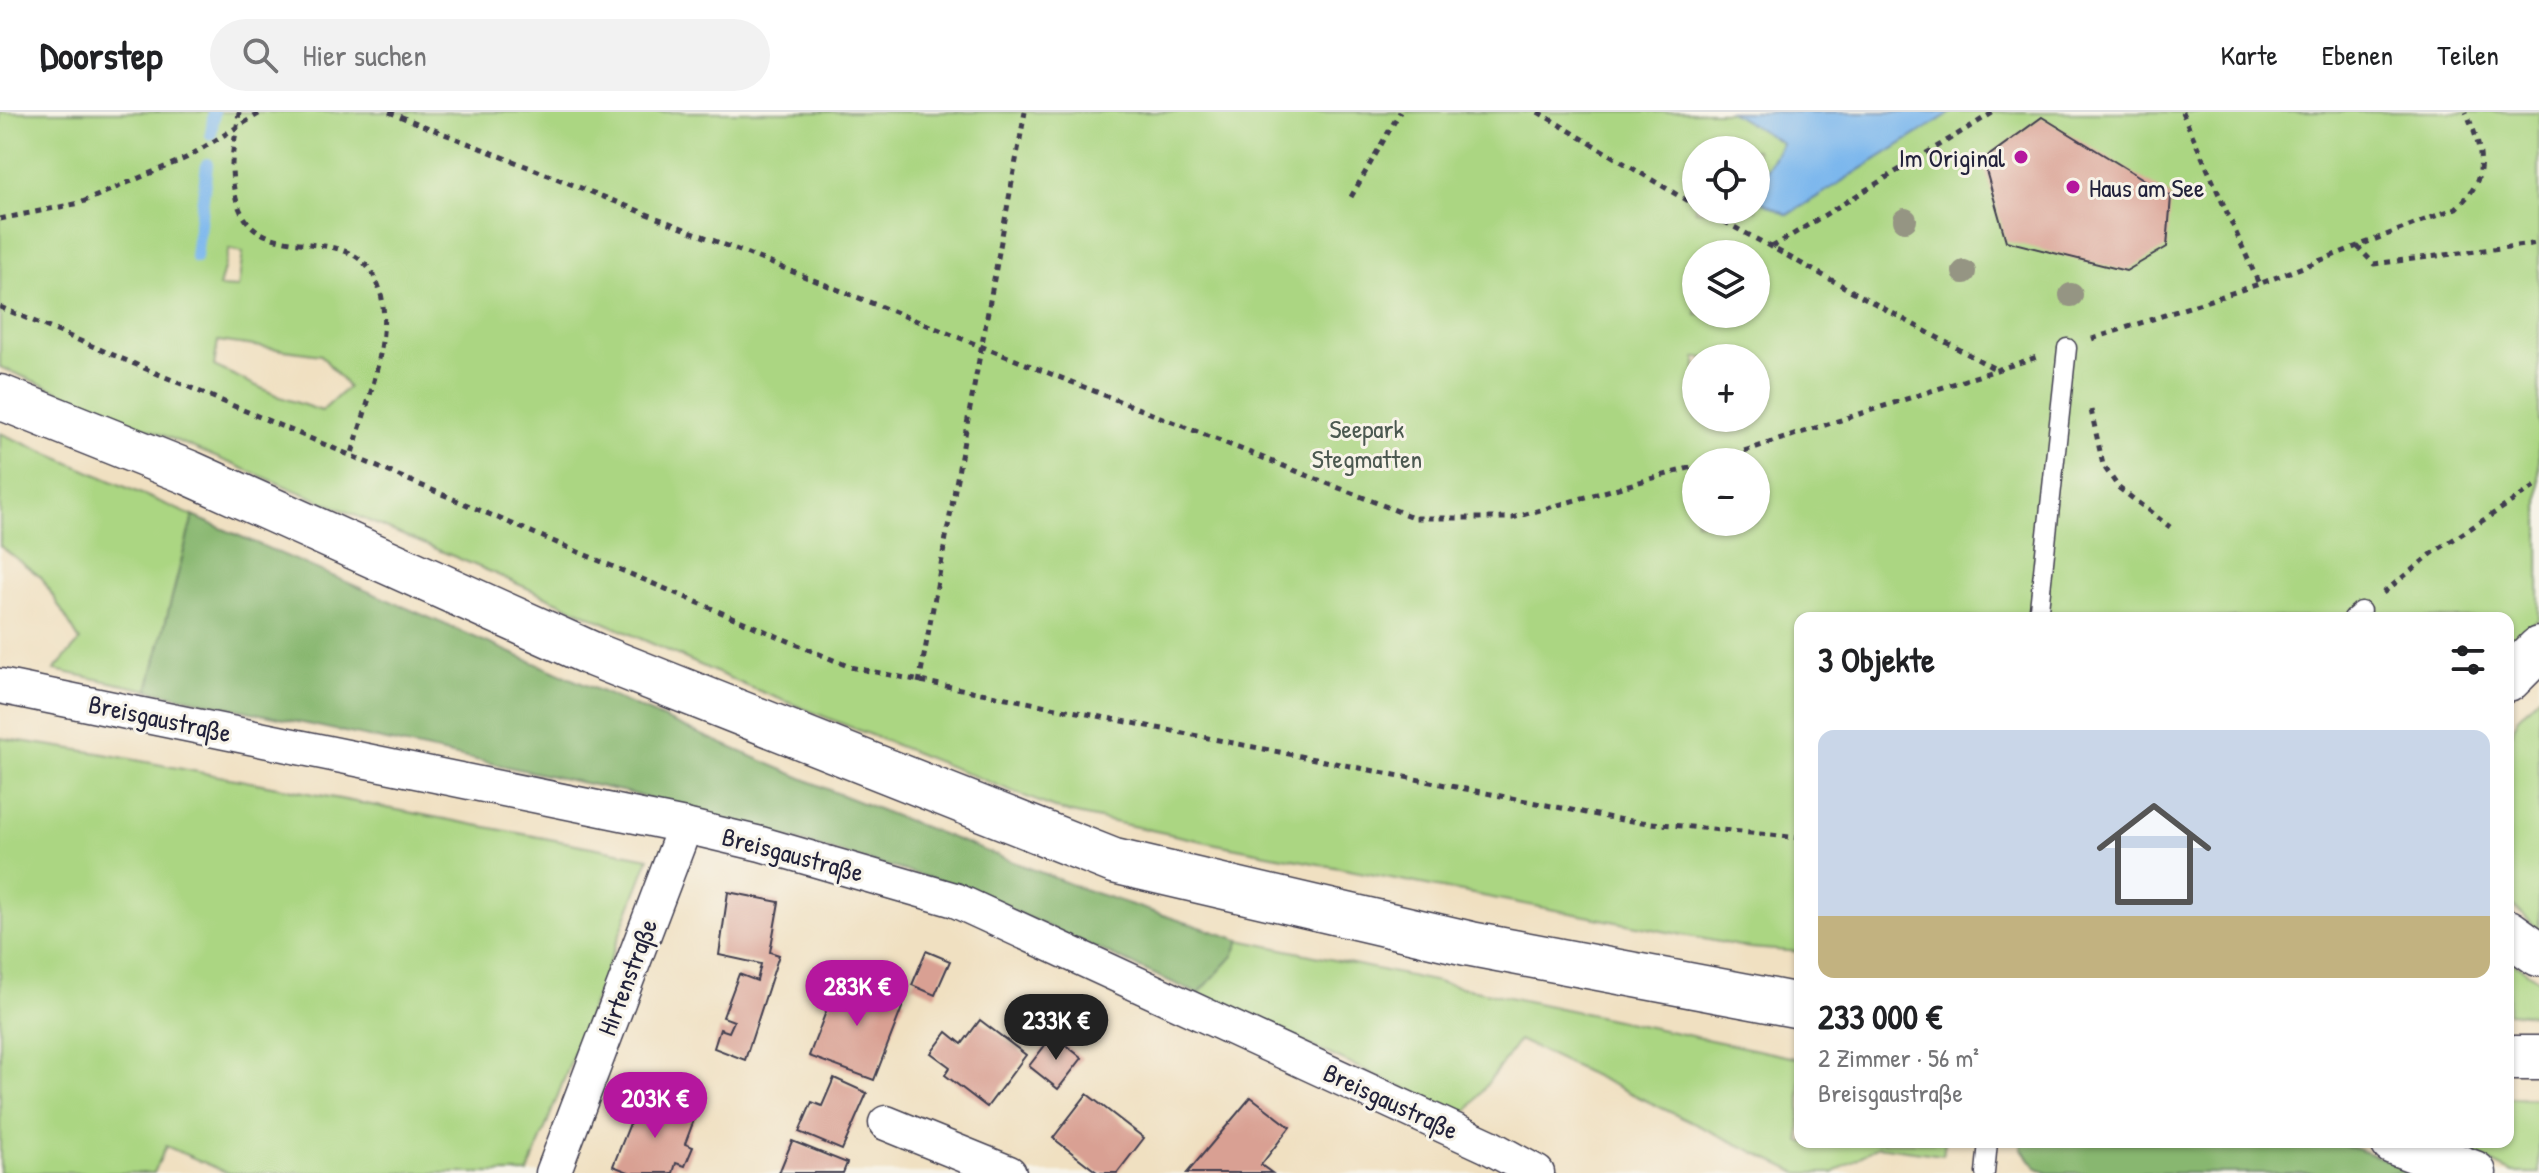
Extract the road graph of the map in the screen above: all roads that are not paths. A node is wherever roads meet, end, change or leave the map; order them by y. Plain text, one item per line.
1 (2066, 356) road end
2 (0, 397) edge
3 (2039, 612) edge
4 (2539, 649) edge
5 (2514, 674) edge
6 (0, 686) edge
7 (685, 826) junction
8 (2514, 936) edge
9 (2539, 954) edge
10 (1794, 1005) edge
11 (2514, 1058) edge
12 (2539, 1058) edge
13 (886, 1123) dead end
14 (1987, 1148) edge
15 (2409, 1148) edge
16 (553, 1173) edge
17 (1009, 1173) edge
18 (1537, 1173) edge
19 (1985, 1173) edge
20 (2474, 1173) edge

1 - 3 lane
2 - 10 main road
4 - 5 main road
6 - 7 street, Breisgaustraße
7 - 16 street, Hirtenstraße
7 - 18 street, Breisgaustraße
8 - 9 main road
11 - 12 main road
13 - 17 street
14 - 19 lane
15 - 20 main road

